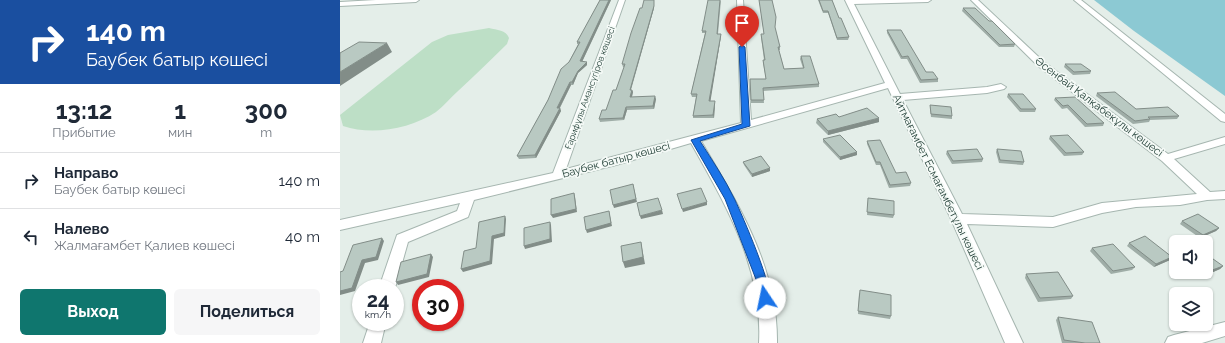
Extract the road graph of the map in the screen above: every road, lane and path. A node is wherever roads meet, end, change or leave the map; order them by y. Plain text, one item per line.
1 (416, 0) edge
2 (622, 0) edge
3 (740, 0) edge
4 (928, 0) edge
5 (974, 0) edge
6 (1077, 0) edge
7 (391, 1) edge
8 (406, 1) edge
9 (848, 1) edge
10 (340, 4) edge
11 (889, 84) junction
12 (1001, 87) dead end
13 (898, 97) junction
14 (1225, 119) edge
15 (746, 126) junction
16 (695, 140) junction
17 (1225, 140) edge
18 (1166, 158) junction
19 (558, 175) junction
20 (1225, 195) edge
21 (1207, 196) junction
22 (469, 197) junction
23 (958, 219) junction
24 (340, 225) edge
25 (390, 279) edge
26 (1225, 329) edge
27 (375, 331) edge
28 (372, 343) edge
29 (768, 343) edge
30 (1014, 343) edge
31 (1174, 343) edge

1 - 8 street
2 - 19 street, Ғарифұлы Амансүгіров көшесі
3 - 15 street
4 - 9 street
5 - 18 street, Әсенбай Қалқабекұлы көшесі
6 - 14 street
7 - 8 street
7 - 10 street
9 - 11 street, Айтмағамбет Есмағамбетұлы көшесі
11 - 13 street, Айтмағамбет Есмағамбетұлы көшесі
11 - 15 street, Баубек батыр көшесі
12 - 13 street
13 - 23 street, Айтмағамбет Есмағамбетұлы көшесі
15 - 16 street, Баубек батыр көшесі
16 - 19 street, Баубек батыр көшесі
16 - 29 street
17 - 18 street
18 - 21 street, Әсенбай Қалқабекұлы көшесі
19 - 22 street, Баубек батыр көшесі
20 - 21 street
21 - 23 street
22 - 24 street, Баубек батыр көшесі
22 - 25 street
23 - 30 street, Айтмағамбет Есмағамбетұлы көшесі
26 - 31 street
27 - 28 street

